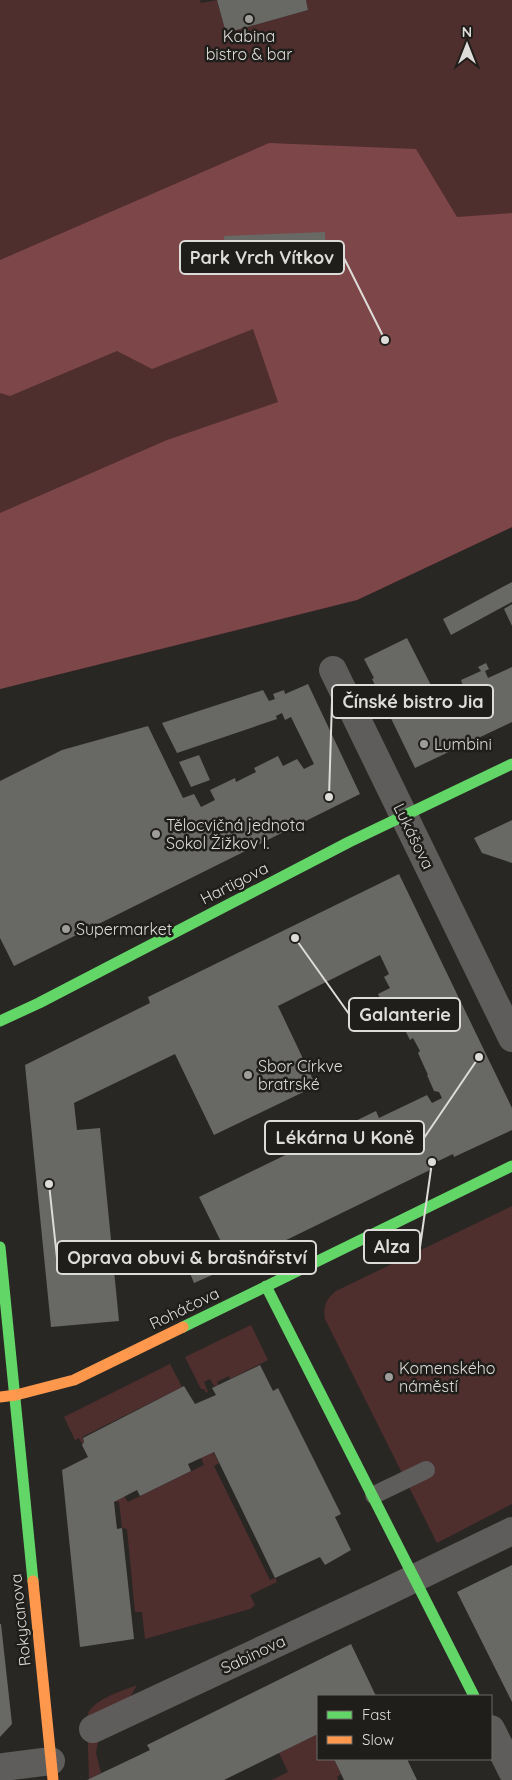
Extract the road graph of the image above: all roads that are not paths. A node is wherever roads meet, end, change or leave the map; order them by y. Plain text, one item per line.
1 (333, 670) dead end
2 (512, 764) edge
3 (404, 815) junction
4 (504, 999) edge
5 (1, 1018) edge
6 (512, 1038) edge
7 (512, 1166) edge
8 (0, 1247) edge
9 (266, 1286) junction
10 (16, 1395) junction
11 (0, 1397) edge
12 (426, 1470) dead end
13 (374, 1495) junction
14 (512, 1530) edge
15 (414, 1579) junction
16 (473, 1695) edge
17 (93, 1729) dead end
18 (492, 1731) edge
19 (512, 1770) edge
20 (52, 1771) edge
21 (0, 1772) edge

1 - 3 street, Lukášova
2 - 3 street, Hartigova
3 - 4 street, Lukášova
3 - 5 street, Hartigova
4 - 6 street, Lukášova
7 - 9 street, Roháčova
8 - 10 street, Rokycanova
9 - 10 street, Roháčova
9 - 13 street
10 - 11 street, Roháčova
10 - 20 street, Rokycanova
12 - 13 lane
13 - 15 street
14 - 15 street, Sabinova
15 - 16 street
15 - 17 street, Sabinova
18 - 19 street
20 - 21 street

